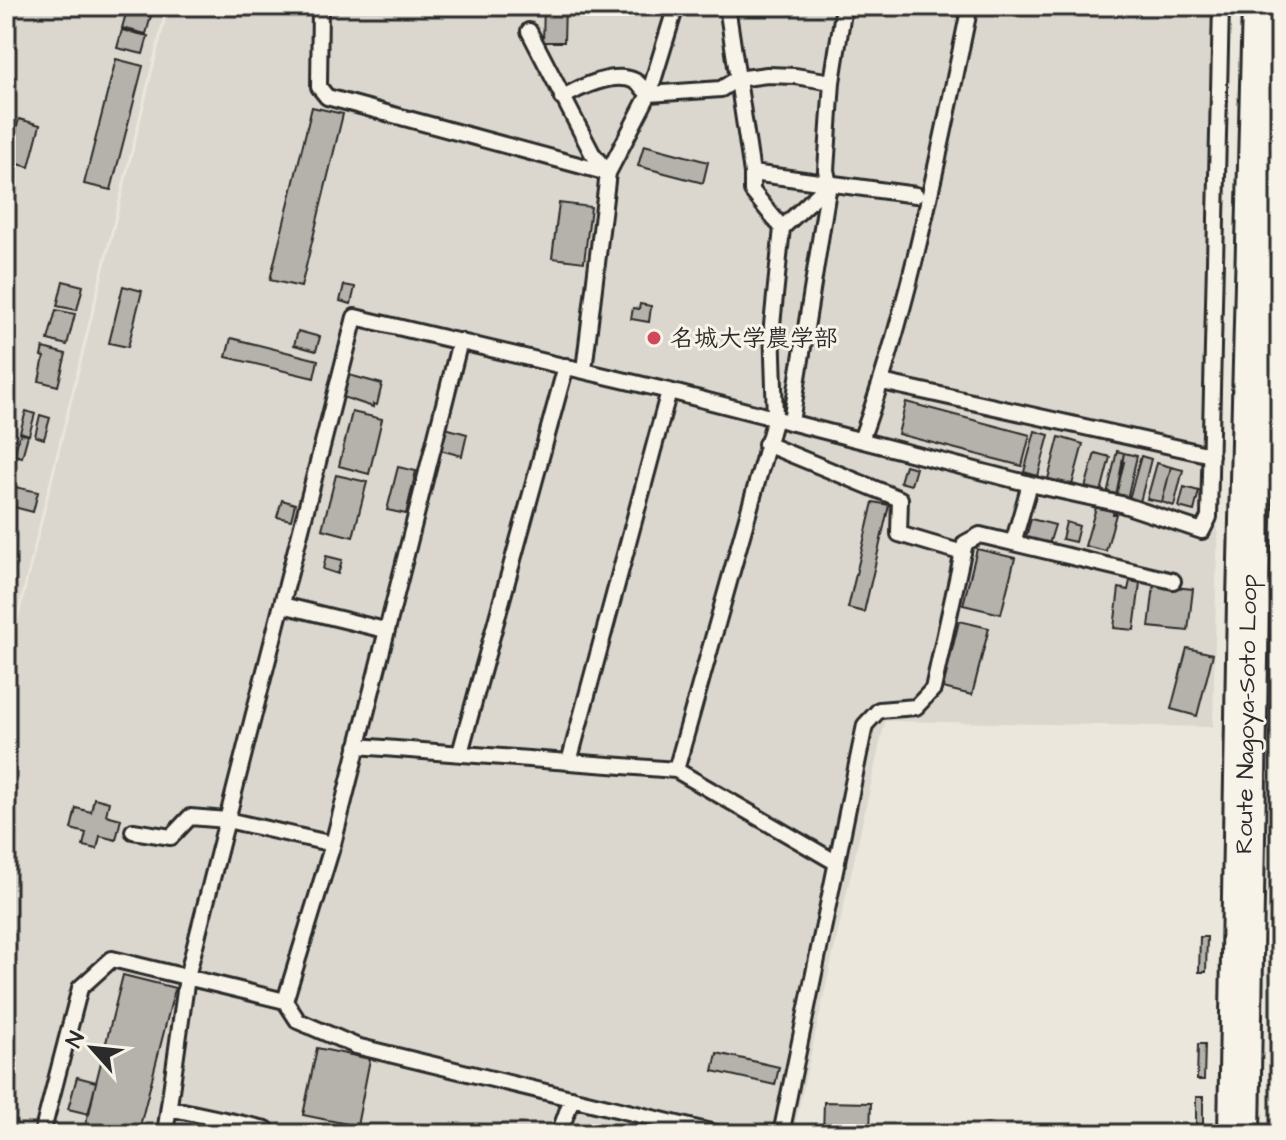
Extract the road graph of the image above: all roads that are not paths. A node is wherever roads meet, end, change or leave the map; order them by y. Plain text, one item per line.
1 (320, 6) edge
2 (676, 6) edge
3 (727, 6) edge
4 (844, 6) edge
5 (970, 6) edge
6 (1221, 6) edge
7 (1263, 6) edge
8 (1280, 7) edge
9 (529, 31) dead end
10 (737, 79) junction
11 (832, 82) junction
12 (649, 94) junction
13 (562, 98) junction
14 (608, 173) junction
15 (752, 173) junction
16 (829, 184) junction
17 (916, 195) dead end
18 (782, 228) junction
19 (460, 341) junction
20 (566, 366) junction
21 (584, 370) junction
22 (882, 382) junction
23 (669, 391) junction
24 (775, 418) junction
25 (791, 422) junction
26 (861, 440) junction
27 (766, 444) junction
28 (1211, 455) junction
29 (1030, 484) junction
30 (1013, 543) junction
31 (963, 553) junction
32 (1173, 581) dead end
33 (1264, 600) edge
34 (282, 605) junction
35 (385, 630) junction
36 (357, 746) junction
37 (460, 753) junction
38 (569, 762) junction
39 (676, 770) junction
40 (227, 820) junction
41 (133, 831) dead end
42 (333, 844) junction
43 (837, 863) junction
44 (187, 977) junction
45 (285, 1001) junction
46 (572, 1098) junction
47 (169, 1108) junction
48 (266, 1129) dead end
49 (42, 1134) edge
50 (165, 1134) edge
51 (559, 1134) edge
52 (719, 1134) edge
53 (781, 1134) edge
54 (1239, 1134) edge

1 - 14 lane
2 - 12 lane
3 - 10 lane
4 - 11 lane
5 - 22 lane
6 - 28 lane
7 - 8 street
7 - 33 main road, Route Nagoya-Soto Loop
9 - 13 lane
10 - 11 lane
10 - 12 lane
10 - 15 lane
11 - 16 lane
12 - 13 lane
12 - 14 lane
13 - 14 lane
14 - 21 lane
15 - 16 lane
15 - 18 lane
16 - 17 lane
16 - 18 lane
16 - 25 lane
18 - 24 lane
19 - 20 lane
19 - 34 lane
19 - 35 lane
20 - 21 lane
20 - 37 lane
21 - 23 lane
22 - 26 lane
22 - 28 lane
23 - 24 lane
23 - 38 lane
24 - 25 lane
24 - 27 lane
25 - 26 lane
26 - 29 lane
27 - 31 lane
27 - 39 lane
28 - 29 lane
29 - 30 lane
30 - 31 lane
30 - 32 lane
31 - 43 lane
33 - 54 main road, Route Nagoya-Soto Loop
34 - 35 lane
34 - 40 lane
35 - 36 lane
36 - 37 lane
36 - 42 lane
37 - 38 lane
38 - 39 lane
39 - 43 lane
40 - 41 lane
40 - 42 lane
40 - 44 lane
42 - 45 lane
43 - 53 lane
44 - 45 lane
44 - 47 lane
44 - 49 lane
45 - 46 lane
46 - 51 lane
46 - 52 lane
47 - 48 lane
47 - 50 lane

